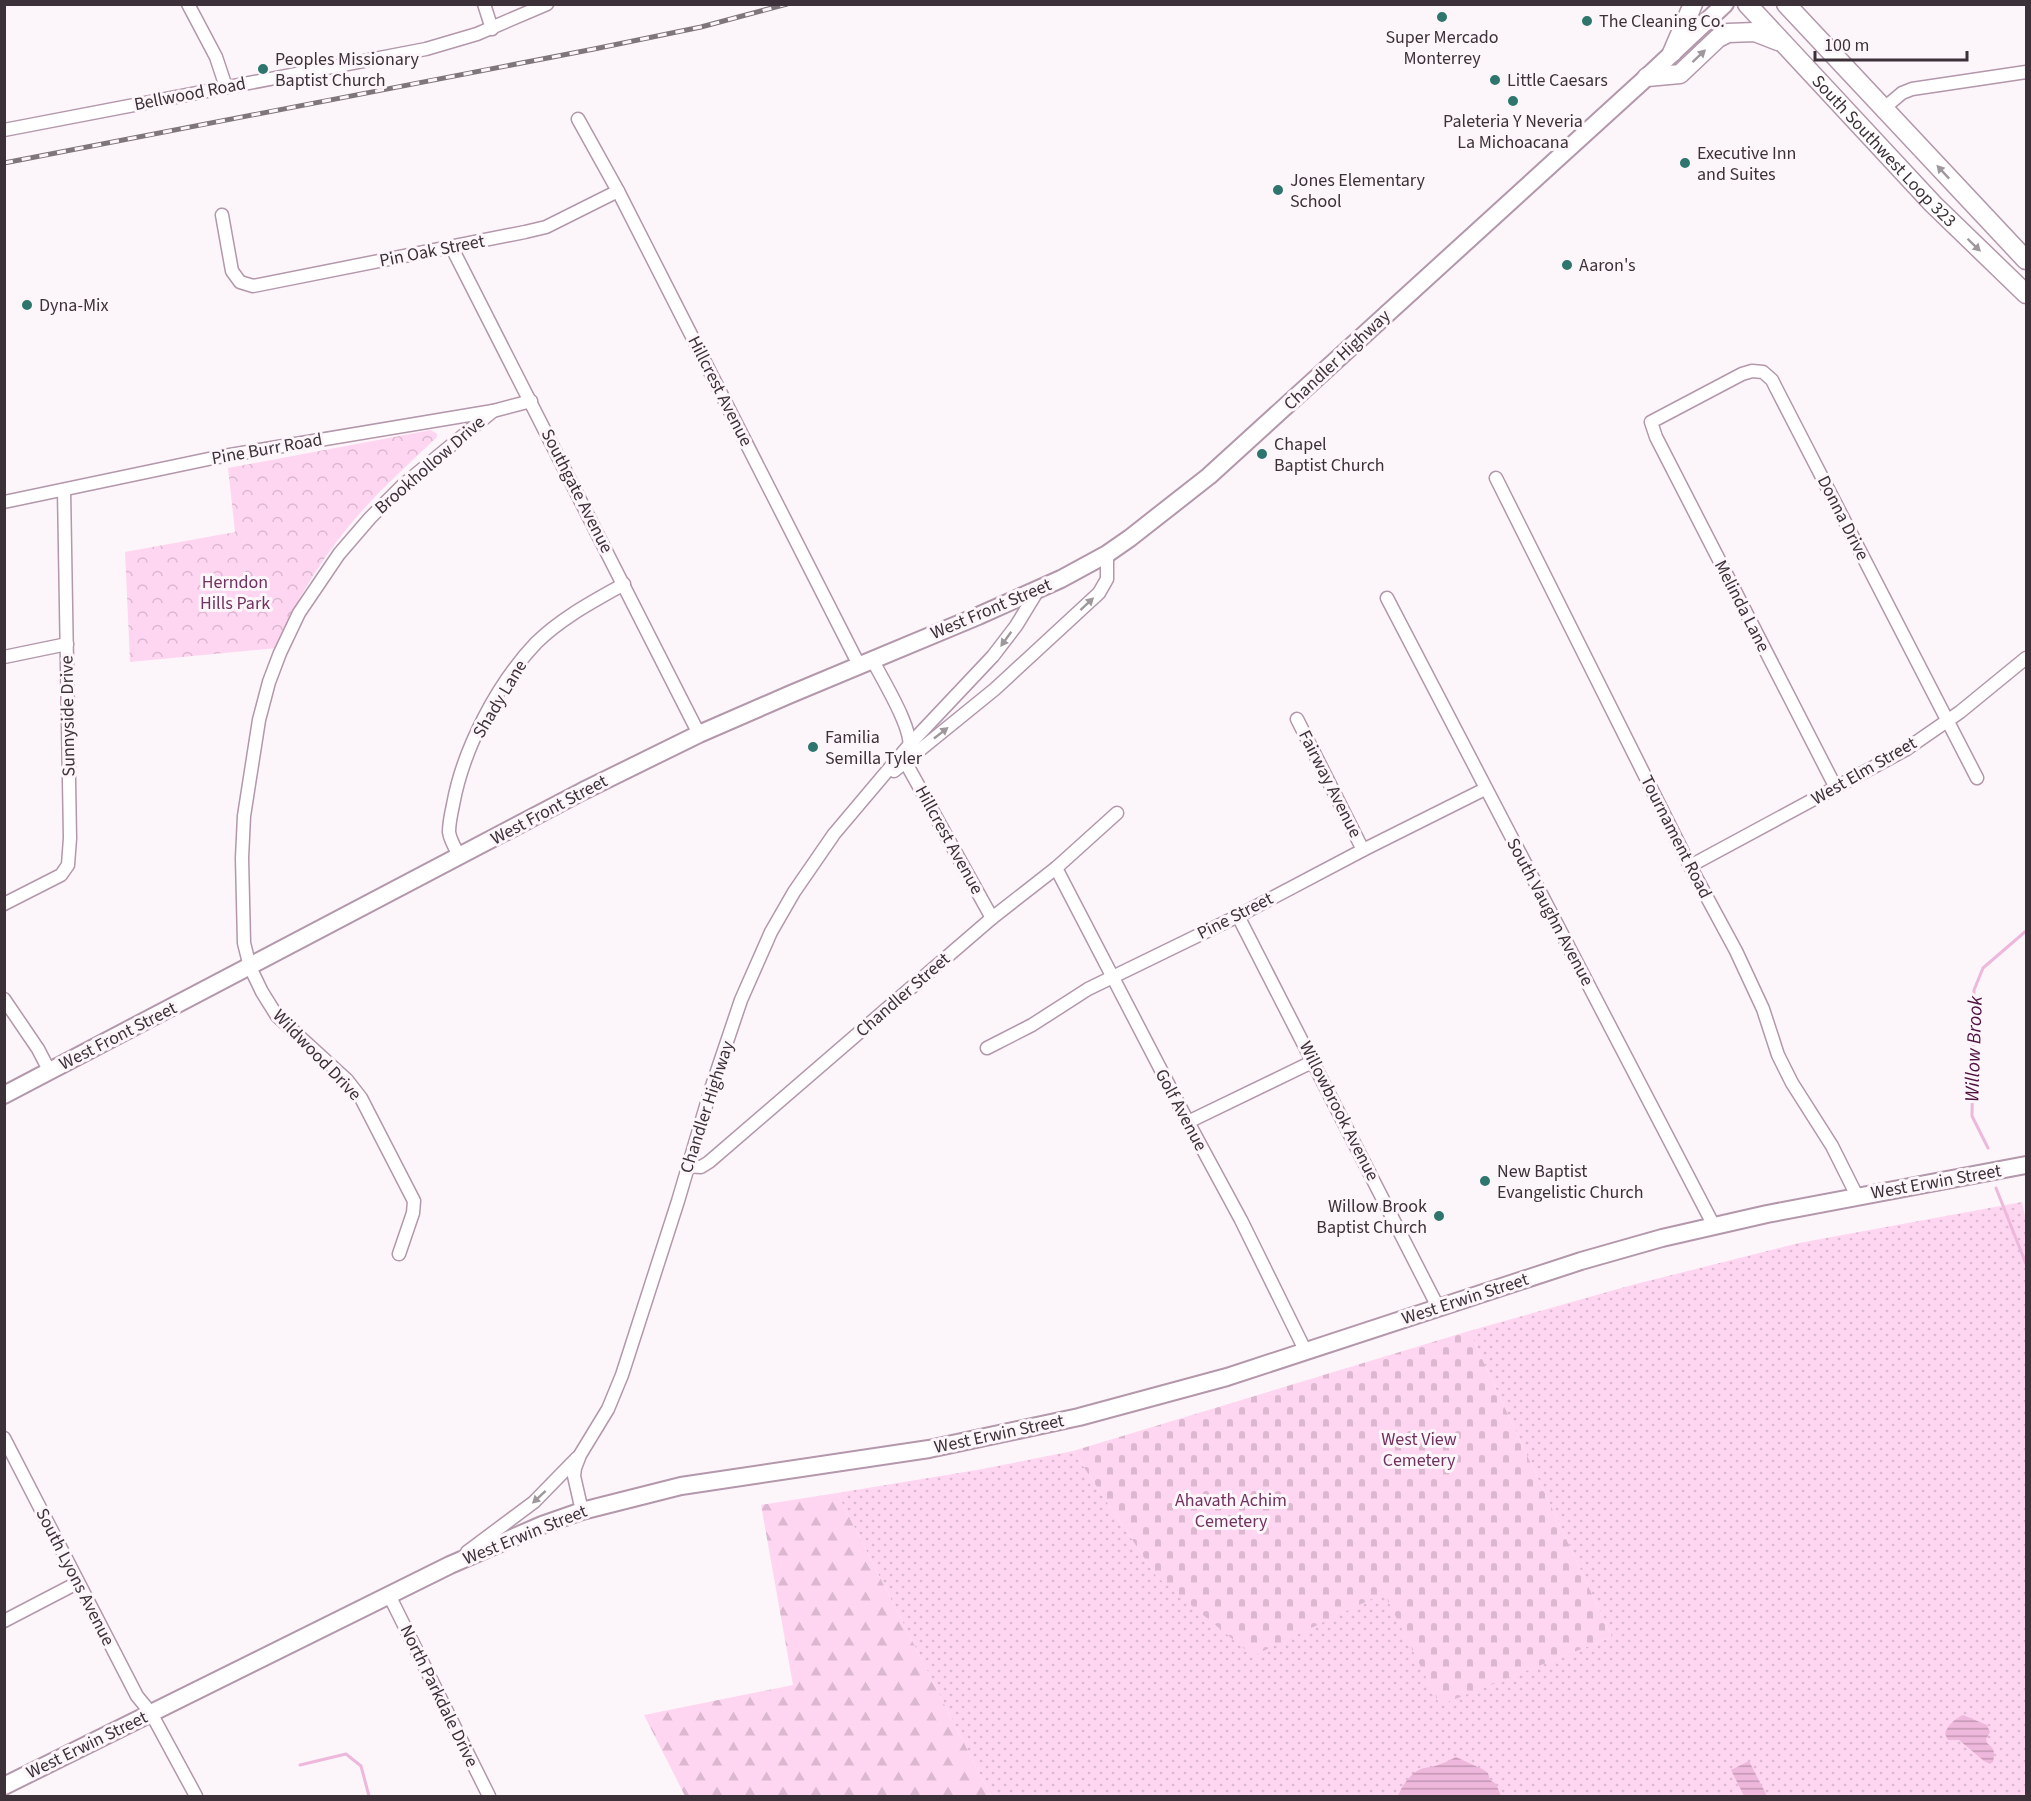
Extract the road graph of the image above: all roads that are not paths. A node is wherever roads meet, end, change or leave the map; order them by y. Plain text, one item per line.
1 (188, 4) edge
2 (484, 4) edge
3 (547, 4) edge
4 (1693, 4) edge
5 (1725, 4) edge
6 (1747, 4) edge
7 (1786, 4) edge
8 (1802, 4) edge
9 (492, 29) junction
10 (1785, 45) junction
11 (1672, 53) junction
12 (2026, 72) edge
13 (1647, 77) junction
14 (226, 87) junction
15 (1881, 106) junction
16 (578, 119) dead end
17 (4, 130) edge
18 (618, 191) junction
19 (222, 215) dead end
20 (452, 248) junction
21 (2026, 260) edge
22 (2026, 294) edge
23 (531, 401) junction
24 (493, 411) junction
25 (1651, 422) joint
26 (1496, 478) dead end
27 (64, 490) junction
28 (4, 502) edge
29 (1107, 554) junction
30 (624, 584) junction
31 (1038, 590) junction
32 (1387, 598) dead end
33 (67, 644) junction
34 (4, 657) edge
35 (2026, 658) edge
36 (866, 662) junction
37 (1297, 719) dead end
38 (1946, 721) junction
39 (699, 734) junction
40 (910, 744) junction
41 (903, 758) junction
42 (1977, 778) dead end
43 (1836, 788) junction
44 (1485, 789) junction
45 (1117, 813) dead end
46 (242, 847) joint
47 (1363, 850) junction
48 (460, 857) junction
49 (1689, 866) junction
50 (1056, 868) junction
51 (4, 904) edge
52 (1238, 916) junction
53 (992, 918) junction
54 (250, 968) junction
55 (1112, 977) junction
56 (4, 999) edge
57 (987, 1047) dead end
58 (1314, 1061) junction
59 (50, 1072) junction
60 (4, 1095) edge
61 (1188, 1122) junction
62 (2026, 1165) edge
63 (687, 1166) junction
64 (1857, 1196) junction
65 (1714, 1226) junction
66 (399, 1254) dead end
67 (1438, 1307) junction
68 (1306, 1352) junction
69 (4, 1438) edge
70 (580, 1455) junction
71 (582, 1511) junction
72 (450, 1565) junction
73 (77, 1583) junction
74 (389, 1595) junction
75 (4, 1621) edge
76 (151, 1713) junction
77 (4, 1786) edge
78 (196, 1797) edge
79 (489, 1797) edge

1 - 14 street
2 - 9 street
3 - 9 street, Bellwood Road
4 - 11 highway
5 - 11 main road, Chandler Highway
6 - 10 highway, South Southwest Loop 323
7 - 15 highway, South Southwest Loop 323
8 - 15 highway
9 - 14 street, Bellwood Road
13 -> 10 highway
10 -> 22 highway, South Southwest Loop 323
11 - 13 main road, Chandler Highway
12 - 15 street
13 - 29 main road, Chandler Highway
14 - 17 street, Bellwood Road
21 -> 15 highway, South Southwest Loop 323
16 - 18 street, Hillcrest Avenue
18 - 20 street, Pin Oak Street
18 - 36 street, Hillcrest Avenue
19 - 20 street, Pin Oak Street
20 - 23 street, Southgate Avenue
23 - 24 street, Pine Burr Road
23 - 30 street, Southgate Avenue
24 - 27 street, Pine Burr Road
24 - 46 street, Brookhollow Drive
25 - 38 street, Donna Drive
25 - 43 street, Melinda Lane
26 - 49 street, Tournament Road
27 - 28 street, Pine Burr Road
27 - 33 street, Sunnyside Drive
29 - 31 main road, West Front Street
41 -> 29 street, Chandler Highway
30 - 39 street, Southgate Avenue
30 - 48 street, Shady Lane
31 - 36 main road, West Front Street
31 -> 40 street
32 - 44 street, South Vaughn Avenue
33 - 34 street
33 - 51 street, Sunnyside Drive
35 - 38 street, West Elm Street
36 - 39 main road, West Front Street
36 - 40 street, Hillcrest Avenue
37 - 47 street, Fairway Avenue
38 - 42 street, Donna Drive
38 - 43 street, West Elm Street
39 - 48 main road, West Front Street
40 - 41 street
41 - 53 street, Hillcrest Avenue
41 - 63 street, Chandler Highway
43 - 49 street, West Elm Street
44 - 47 street, Pine Street
44 - 65 street, South Vaughn Avenue
45 - 50 street, Chandler Street
46 - 54 street, Wildwood Drive
47 - 52 street, Pine Street
48 - 54 main road, West Front Street
49 - 64 street, Tournament Road
50 - 53 street, Chandler Street
50 - 55 street, Golf Avenue
52 - 55 street, Pine Street
52 - 58 street, Willowbrook Avenue
53 - 63 street, Chandler Street
54 - 59 main road, West Front Street
54 - 66 street, Wildwood Drive
55 - 57 street, Pine Street
55 - 61 street, Golf Avenue
56 - 59 street
58 - 61 street
58 - 67 street, Willowbrook Avenue
59 - 60 main road, West Front Street
61 - 68 street, Golf Avenue
62 - 64 main road, West Erwin Street
63 - 70 street, Chandler Highway
64 - 65 main road, West Erwin Street
65 - 67 main road, West Erwin Street
67 - 68 main road, West Erwin Street
68 - 71 main road, West Erwin Street
69 - 73 street, South Lyons Avenue
70 - 71 street, Chandler Highway
70 -> 72 street, Chandler Highway
71 - 72 main road, West Erwin Street
72 - 74 main road, West Erwin Street
73 - 75 street
73 - 76 street, South Lyons Avenue
74 - 76 main road, West Erwin Street
74 - 79 street, North Parkdale Drive
76 - 77 main road, West Erwin Street
76 - 78 street, South Lyons Avenue

